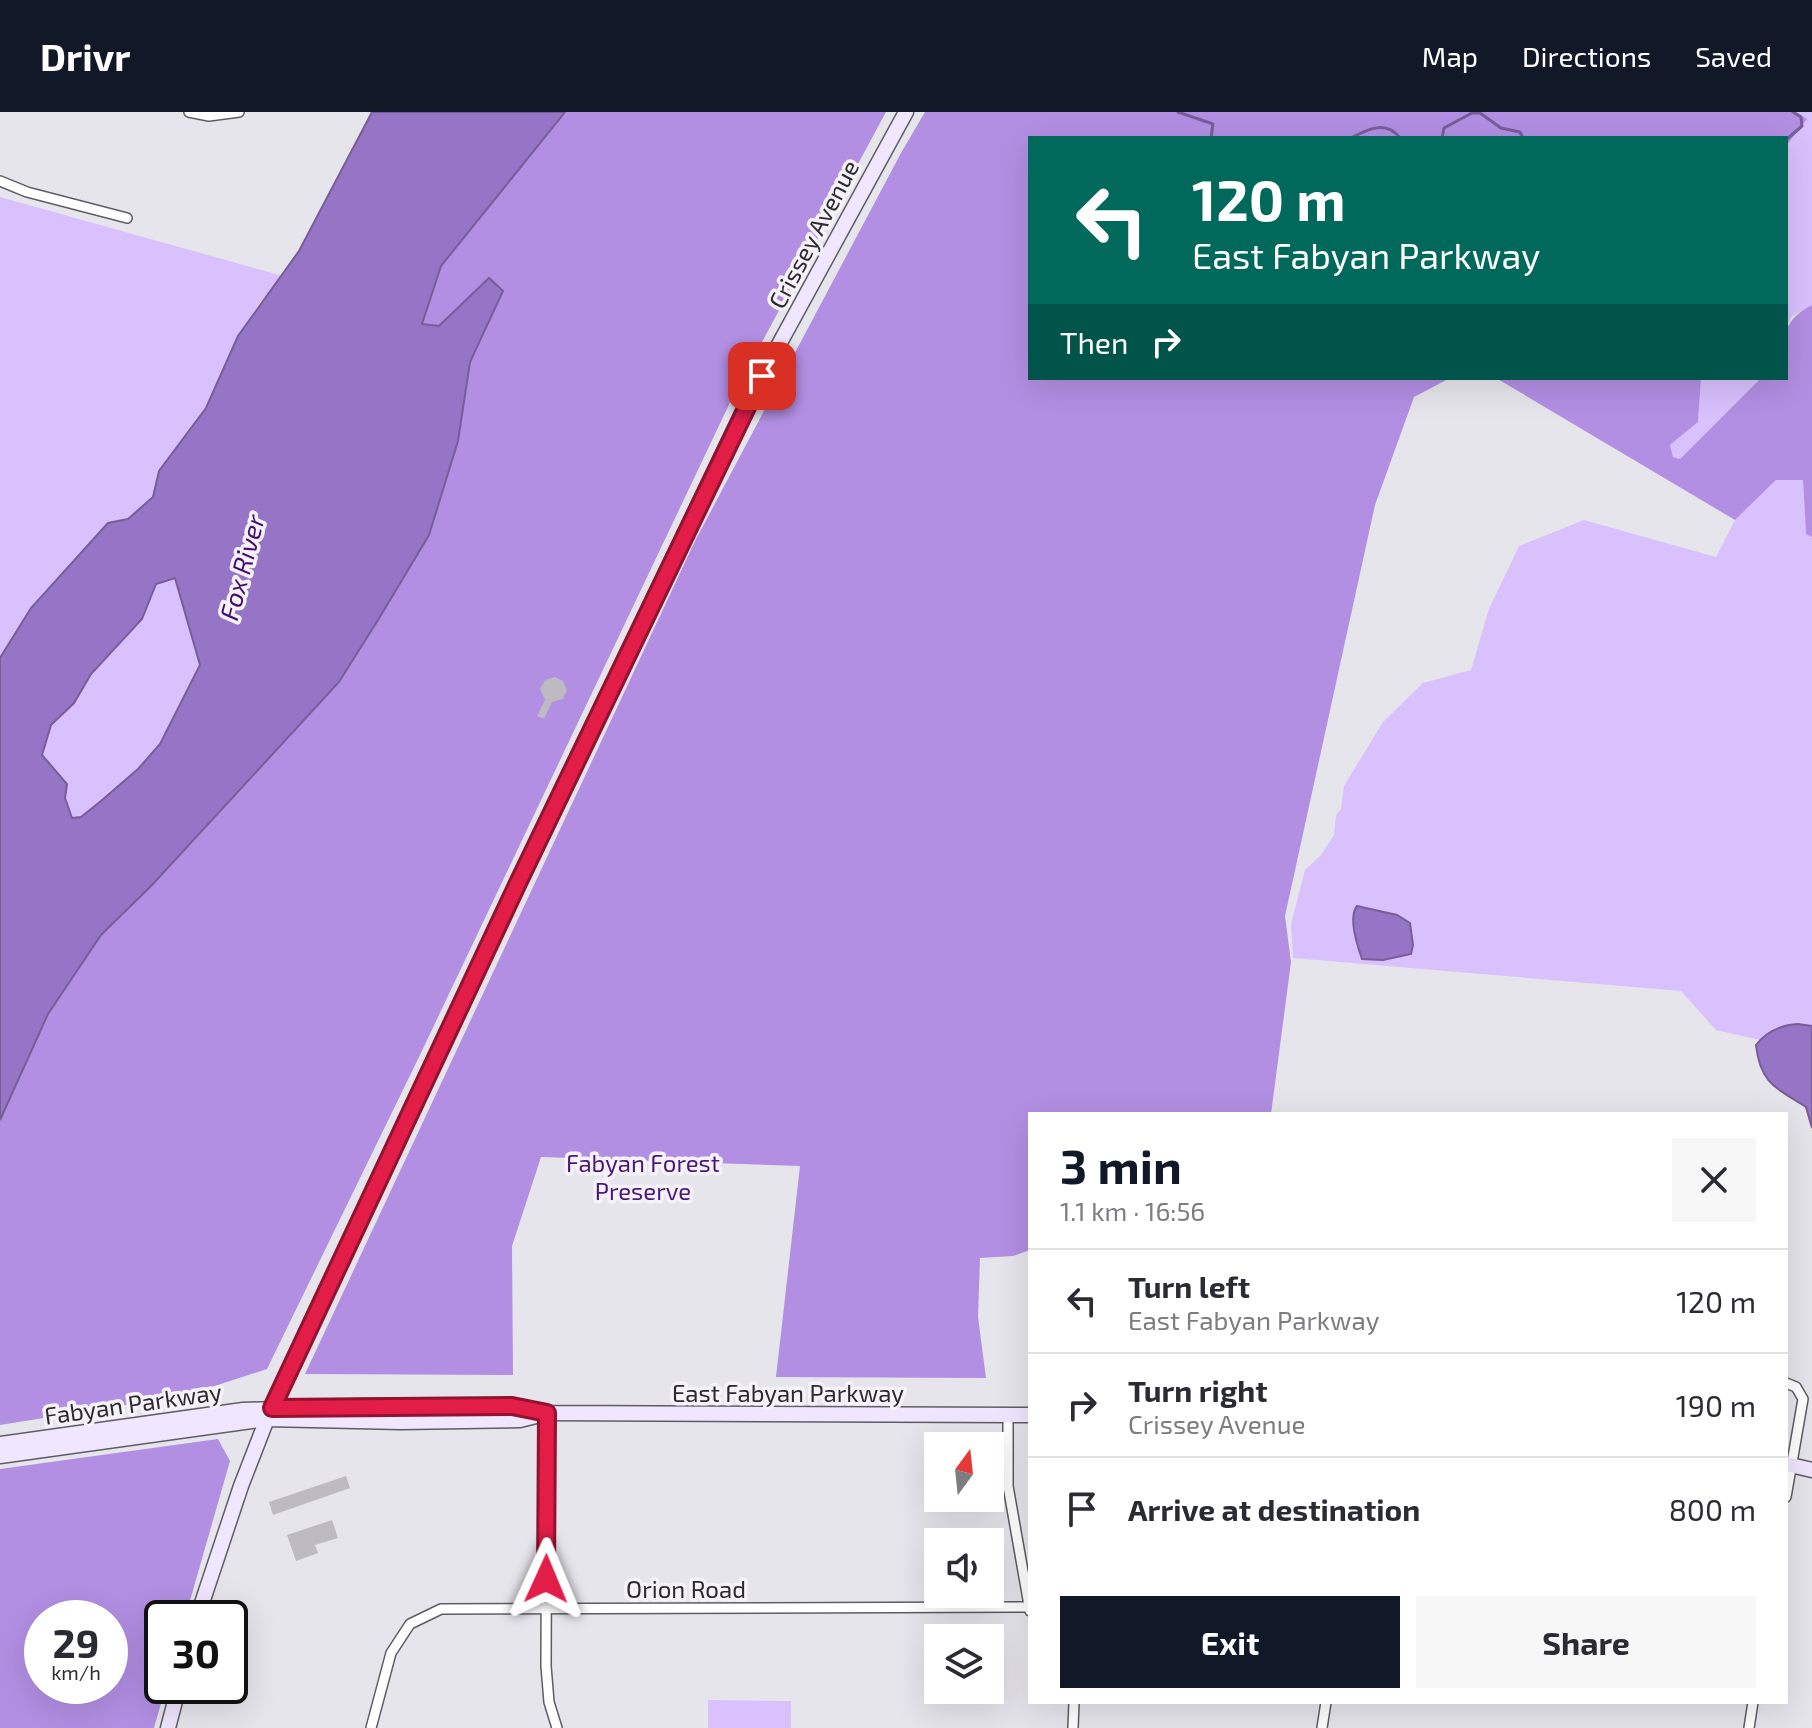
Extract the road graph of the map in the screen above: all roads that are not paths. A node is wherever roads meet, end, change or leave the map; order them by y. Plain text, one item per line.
1 (189, 112) edge
2 (239, 112) edge
3 (906, 112) edge
4 (0, 181) edge
5 (127, 218) dead end
6 (1788, 1384) edge
7 (270, 1413) junction
8 (547, 1413) junction
9 (1008, 1414) junction
10 (1028, 1415) edge
11 (105, 1435) junction
12 (0, 1444) edge
13 (0, 1456) edge
14 (1789, 1465) edge
15 (1812, 1470) edge
16 (203, 1600) edge
17 (1028, 1602) edge
18 (546, 1608) junction
19 (1028, 1608) edge
20 (174, 1704) edge
21 (1074, 1704) edge
22 (1326, 1704) edge
23 (1753, 1704) edge
24 (168, 1728) edge
25 (371, 1728) edge
26 (557, 1728) edge
27 (1073, 1728) edge
28 (1322, 1728) edge
29 (1749, 1728) edge

1 - 2 street
3 - 7 main road, Crissey Avenue
4 - 5 street
6 - 14 street
7 - 8 main road, East Fabyan Parkway
7 - 11 main road, Fabyan Parkway
7 - 16 main road, Crissey Avenue
8 - 9 main road, East Fabyan Parkway
8 - 18 street
9 - 10 main road, East Fabyan Parkway
9 - 17 street
11 - 12 main road, Fabyan Parkway
11 - 13 main road, Fabyan Parkway
14 - 15 main road
18 - 19 street, Orion Road
18 - 25 street, Orion Road
18 - 26 street
20 - 24 main road
21 - 27 street
22 - 28 street
23 - 29 street

